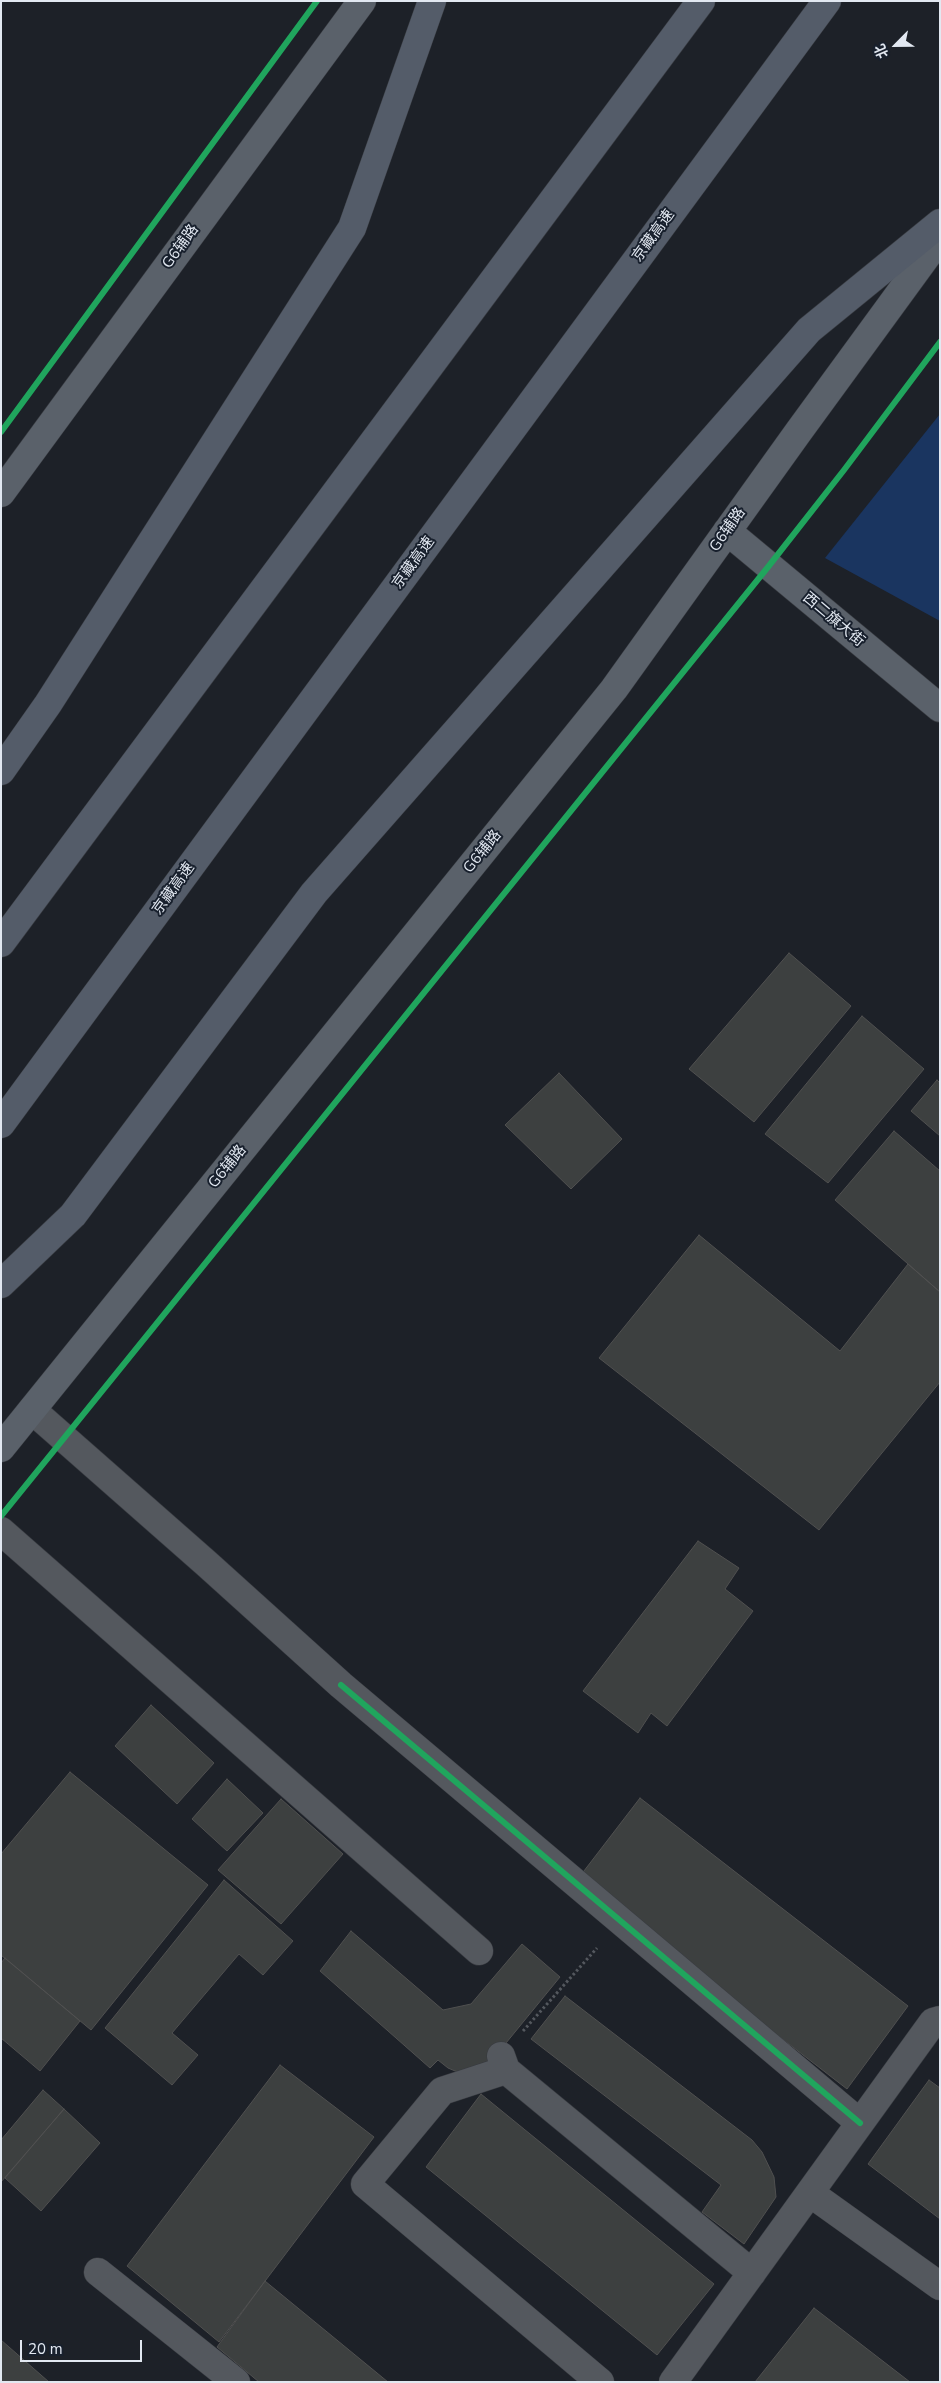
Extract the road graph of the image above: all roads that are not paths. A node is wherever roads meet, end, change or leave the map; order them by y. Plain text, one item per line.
1 (362, 1) edge
2 (432, 1) edge
3 (701, 1) edge
4 (827, 1) edge
5 (940, 223) edge
6 (940, 238) edge
7 (1, 493) edge
8 (727, 532) junction
9 (940, 708) edge
10 (1, 771) edge
11 (1, 943) edge
12 (1, 1124) edge
13 (1, 1284) edge
14 (32, 1410) junction
15 (1, 1448) edge
16 (1, 1531) edge
17 (479, 1951) dead end
18 (940, 2020) edge
19 (860, 2123) junction
20 (810, 2193) junction
21 (98, 2272) dead end
22 (752, 2273) junction
23 (940, 2286) edge
24 (236, 2382) edge
25 (600, 2382) edge
26 (673, 2382) edge

1 - 7 main road, G6辅路
2 - 10 highway
3 - 11 highway
4 - 12 highway, 京藏高速
5 - 13 highway
6 - 8 main road, G6辅路
8 - 9 main road, 西二旗大街
8 - 14 main road, G6辅路
14 - 15 main road, G6辅路
14 - 19 street
16 - 17 street
18 - 19 street
19 - 20 street
20 - 22 street
20 - 23 street
21 - 24 street
22 - 25 street
22 - 26 street

